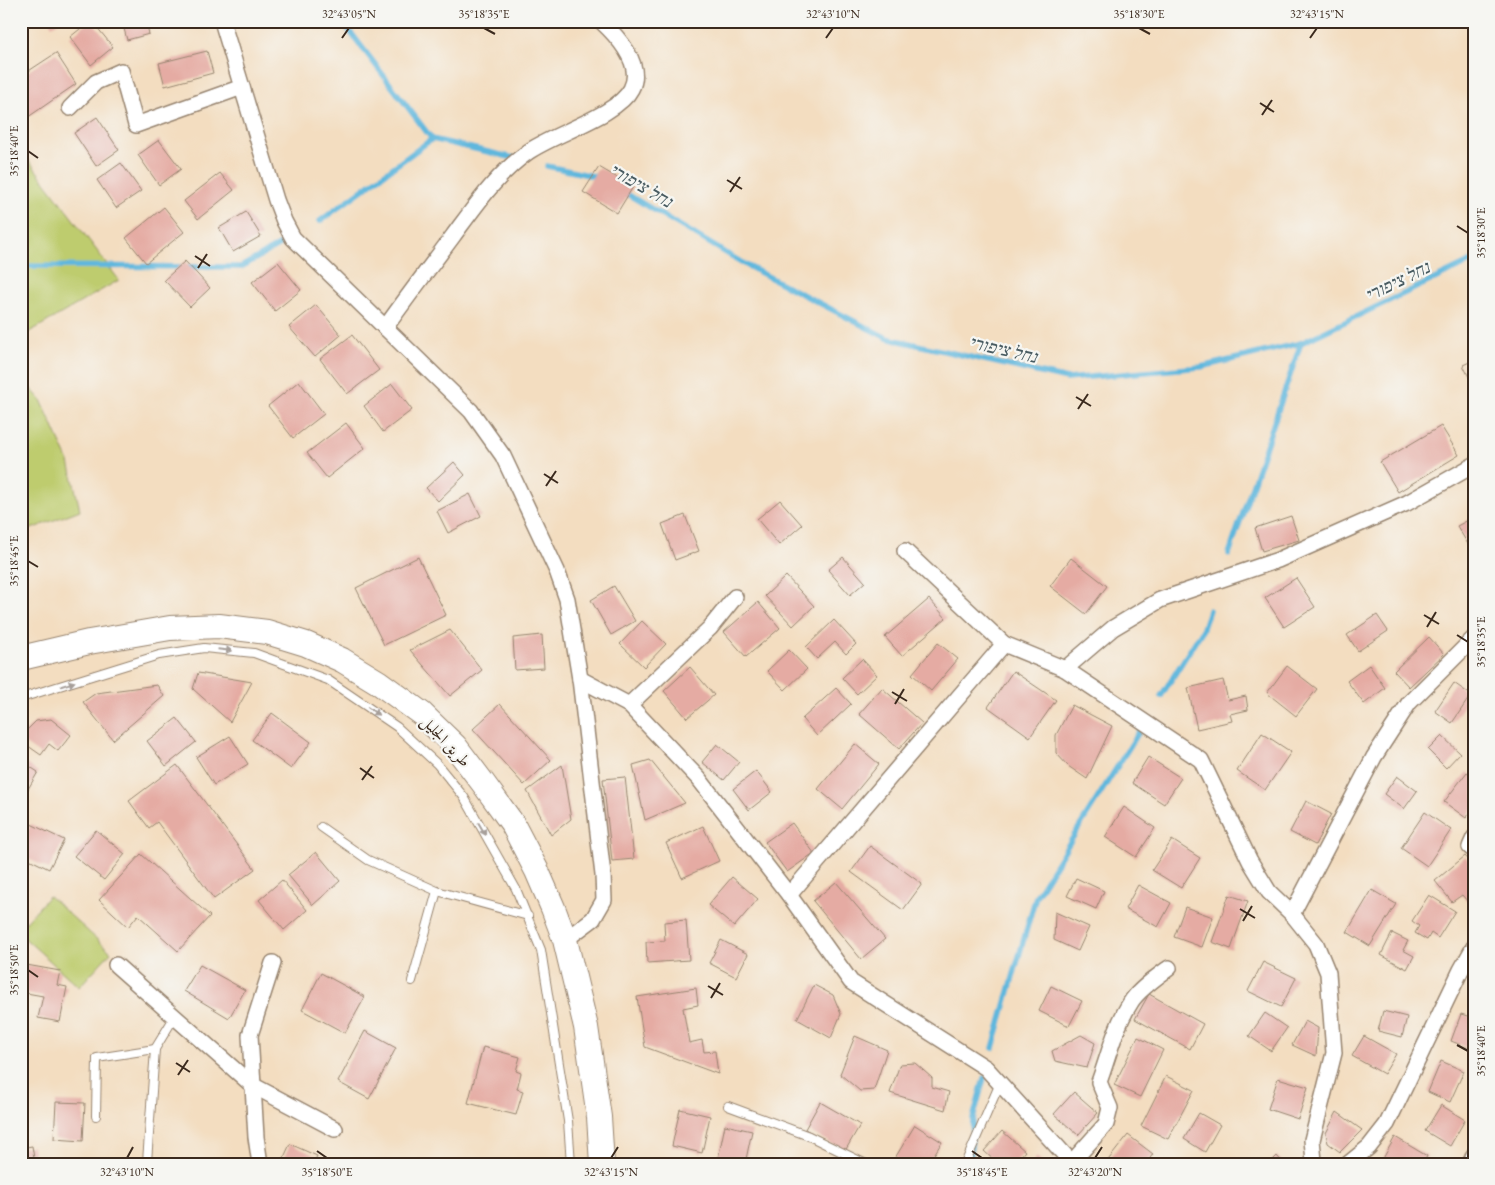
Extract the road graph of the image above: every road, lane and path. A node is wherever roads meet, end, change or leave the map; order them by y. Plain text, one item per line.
1 (222, 21) edge
2 (600, 21) edge
3 (242, 87) junction
4 (70, 108) dead end
5 (385, 328) junction
6 (1474, 465) edge
7 (904, 551) dead end
8 (735, 597) dead end
9 (1474, 638) edge
10 (1004, 644) junction
11 (21, 658) edge
12 (1065, 670) junction
13 (580, 679) junction
14 (21, 698) edge
15 (629, 704) junction
16 (321, 827) dead end
17 (1474, 838) edge
18 (1474, 850) edge
19 (437, 891) junction
20 (789, 895) junction
21 (1292, 914) junction
22 (528, 916) junction
23 (565, 940) junction
24 (1474, 947) edge
25 (273, 963) dead end
26 (116, 965) dead end
27 (1169, 968) dead end
28 (412, 981) dead end
29 (175, 1016) junction
30 (155, 1048) junction
31 (1000, 1083) junction
32 (252, 1085) junction
33 (728, 1106) dead end
34 (96, 1116) dead end
35 (335, 1128) dead end
36 (1474, 1155) edge
37 (147, 1162) dead end
38 (1073, 1163) edge
39 (260, 1164) edge
40 (572, 1164) edge
41 (602, 1164) edge
42 (866, 1164) edge
43 (965, 1164) edge
44 (1315, 1164) edge
45 (1348, 1164) edge
46 (1470, 1164) edge

1 - 3 street
2 - 5 street
3 - 4 street
3 - 5 street
5 - 13 street
6 - 12 street
7 - 10 street
8 - 15 street
9 - 21 street
10 - 12 street
10 - 20 street
11 - 23 main road, طريق الجليل
12 - 21 street
13 - 15 street
13 - 23 street
14 -> 22 lane
15 - 20 street
16 - 19 lane
17 - 18 street
19 - 22 lane
19 - 28 lane
20 - 31 street
21 - 44 street
22 - 40 lane
23 - 41 main road, طريق الجليل
24 - 45 street
25 - 32 street
26 - 29 street
27 - 38 street
29 - 30 lane
29 - 32 street
30 - 34 lane
30 - 37 lane
31 - 38 street
31 - 43 lane
32 - 35 street
32 - 39 street
33 - 42 lane
36 - 46 street

